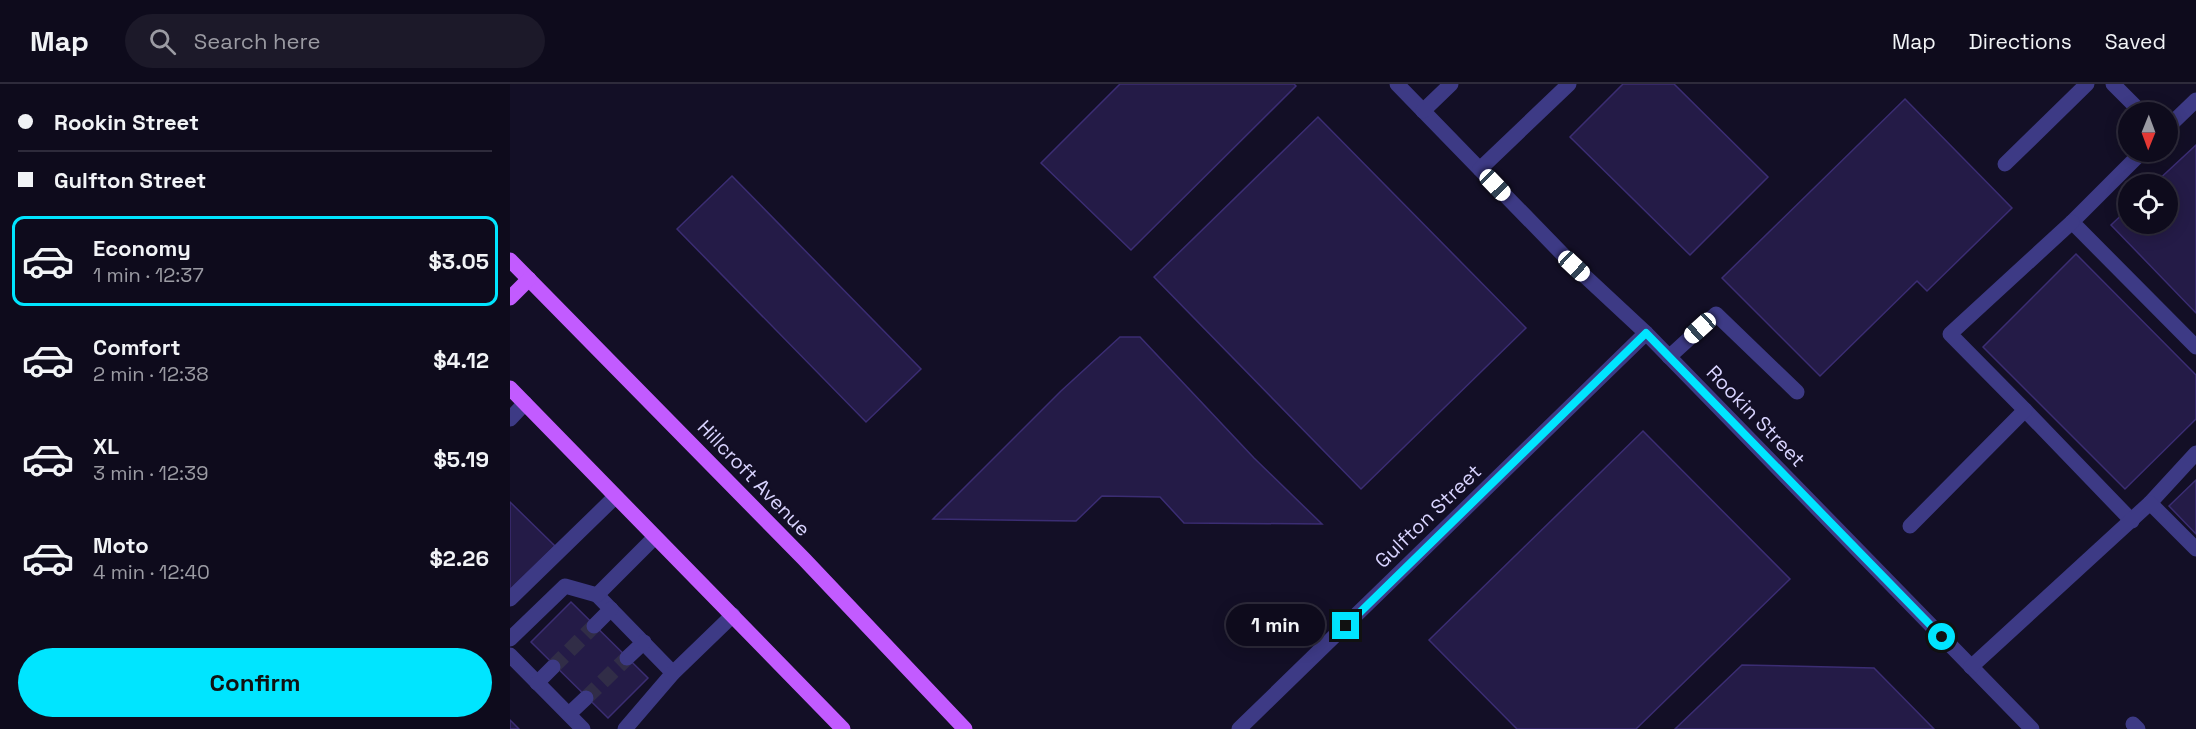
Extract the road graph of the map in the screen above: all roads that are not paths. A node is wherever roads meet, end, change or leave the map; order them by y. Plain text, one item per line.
1 (1396, 84) edge
2 (1451, 84) edge
3 (1569, 84) edge
4 (2087, 84) edge
5 (2113, 84) edge
6 (2196, 100) edge
7 (2131, 102) edge
8 (1423, 111) junction
9 (2178, 117) edge
10 (2132, 162) edge
11 (2005, 164) dead end
12 (1479, 169) junction
13 (2073, 222) junction
14 (510, 260) edge
15 (529, 279) junction
16 (510, 298) edge
17 (1646, 333) junction
18 (2196, 347) edge
19 (1669, 357) junction
20 (510, 388) edge
21 (1797, 392) dead end
22 (525, 403) junction
23 (2025, 410) junction
24 (510, 418) edge
25 (2196, 453) edge
26 (615, 496) junction
27 (2150, 503) junction
28 (2132, 521) junction
29 (1910, 526) dead end
30 (655, 537) junction
31 (2196, 549) edge
32 (597, 595) junction
33 (510, 599) edge
34 (611, 609) junction
35 (733, 615) junction
36 (594, 626) tunnel mouth
37 (510, 639) edge
38 (644, 642) junction
39 (510, 656) edge
40 (627, 658) tunnel mouth
41 (553, 666) tunnel mouth
42 (1971, 666) junction
43 (673, 673) junction
44 (537, 683) junction
45 (586, 698) tunnel mouth
46 (569, 714) junction
47 (583, 729) edge
48 (625, 729) edge
49 (843, 729) edge
50 (965, 729) edge
51 (1239, 729) edge
52 (2032, 729) edge

1 - 8 street, Rookin Street
2 - 8 street
3 - 12 street
4 - 11 street
5 - 7 street
6 - 9 street
8 - 12 street, Rookin Street
10 - 13 street
12 - 17 street, Rookin Street
13 - 18 street
13 - 23 street
14 - 15 main road, Hillcroft Avenue
15 - 16 main road
15 - 50 main road, Hillcroft Avenue
17 - 19 street, Rookin Street
17 - 51 street, Gulfton Street
19 - 21 street
19 - 42 street, Rookin Street
20 - 22 main road
22 - 24 street
22 - 26 main road
23 - 28 street
23 - 29 street
25 - 27 street
26 - 30 main road
26 - 33 street
27 - 28 street
27 - 31 street
28 - 42 street
30 - 32 street
30 - 35 main road
32 - 34 street
32 - 37 street
34 - 36 street
34 - 38 street
35 - 43 street
35 - 49 main road
38 - 40 street
38 - 43 street
39 - 44 street
41 - 44 street
42 - 52 street, Rookin Street
43 - 48 street
44 - 46 street
45 - 46 street
46 - 47 street

